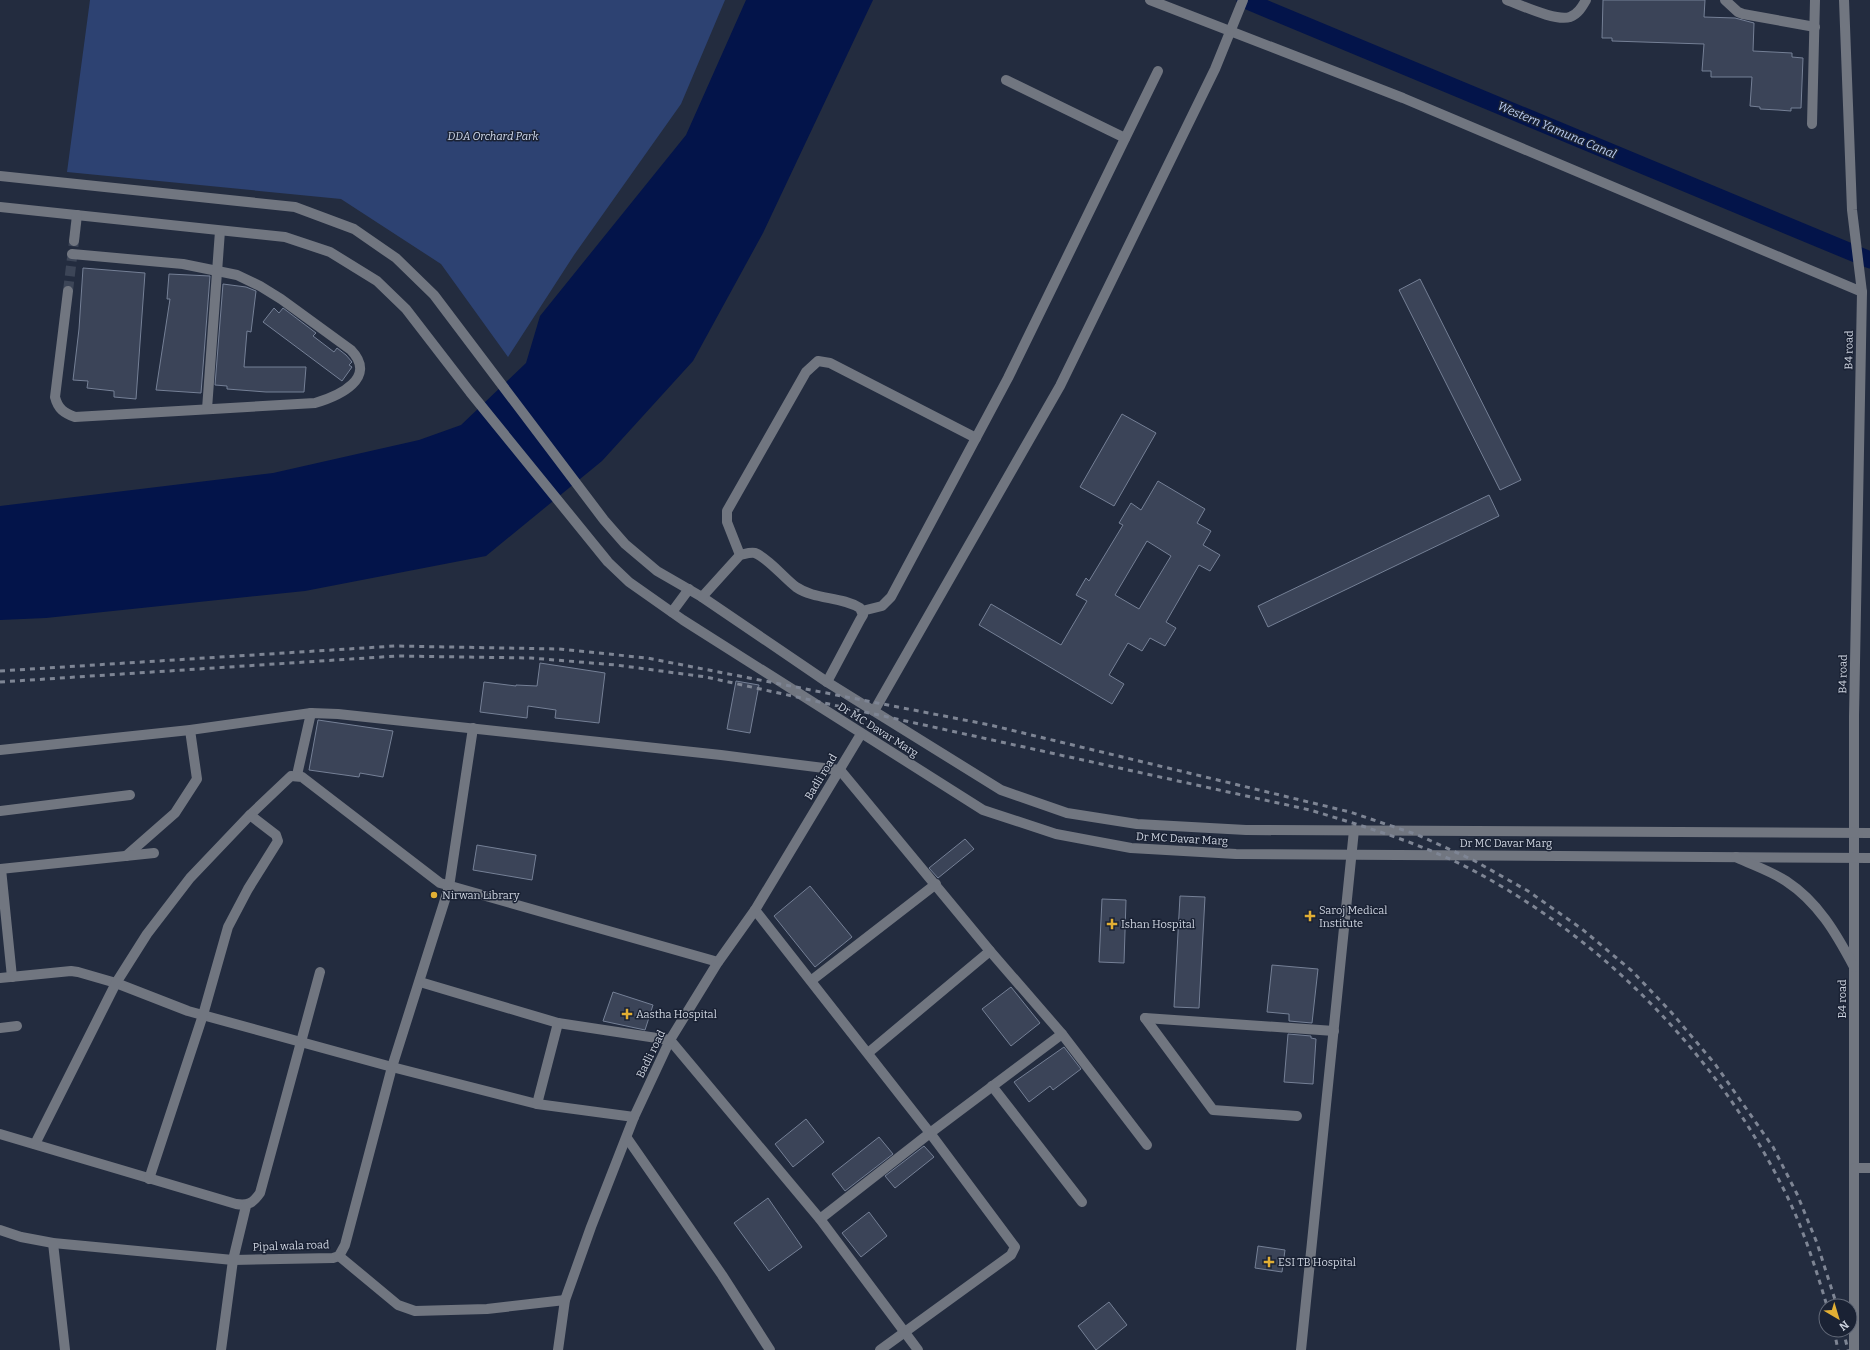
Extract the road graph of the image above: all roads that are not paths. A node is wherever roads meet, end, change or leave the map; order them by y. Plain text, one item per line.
1 (1150, 0) edge
2 (1242, 0) edge
3 (1507, 0) edge
4 (1586, 0) edge
5 (1726, 0) edge
6 (1815, 0) edge
7 (1844, 0) edge
8 (1815, 27) junction
9 (1230, 30) junction
10 (1158, 71) dead end
11 (1006, 80) dead end
12 (1812, 124) dead end
13 (1126, 138) junction
14 (0, 176) edge
15 (0, 207) edge
16 (77, 215) junction
17 (220, 231) junction
18 (74, 241) tunnel mouth
19 (72, 254) dead end
20 (217, 270) junction
21 (68, 291) tunnel mouth
22 (1862, 292) junction
23 (207, 410) junction
24 (976, 438) junction
25 (740, 555) junction
26 (689, 589) junction
27 (702, 597) junction
28 (862, 611) junction
29 (672, 612) junction
30 (827, 682) junction
31 (874, 711) junction
32 (311, 713) junction
33 (474, 728) junction
34 (190, 730) junction
35 (861, 734) junction
36 (0, 750) edge
37 (840, 770) junction
38 (297, 775) junction
39 (130, 795) dead end
40 (0, 811) edge
41 (250, 815) junction
42 (1354, 830) junction
43 (1854, 832) junction
44 (1870, 833) edge
45 (154, 853) dead end
46 (1352, 855) junction
47 (126, 856) junction
48 (1733, 856) junction
49 (1854, 856) junction
50 (1870, 858) edge
51 (0, 869) edge
52 (936, 884) junction
53 (449, 887) junction
54 (755, 910) junction
55 (3, 919) edge
56 (990, 951) junction
57 (718, 962) junction
58 (1854, 968) junction
59 (320, 972) dead end
60 (12, 977) junction
61 (0, 978) edge
62 (812, 980) junction
63 (420, 982) junction
64 (116, 983) junction
65 (203, 1015) junction
66 (558, 1023) junction
67 (17, 1026) dead end
68 (0, 1028) edge
69 (1334, 1031) junction
70 (1062, 1034) junction
71 (670, 1040) junction
72 (301, 1043) junction
73 (868, 1053) junction
74 (392, 1068) junction
75 (992, 1086) junction
76 (537, 1104) junction
77 (1297, 1116) dead end
78 (634, 1117) junction
79 (930, 1133) junction
80 (0, 1134) edge
81 (627, 1138) junction
82 (35, 1144) junction
83 (1147, 1145) dead end
84 (1854, 1168) junction
85 (1870, 1168) edge
86 (149, 1179) junction
87 (1082, 1202) dead end
88 (246, 1206) junction
89 (820, 1219) junction
90 (0, 1230) edge
91 (53, 1243) junction
92 (339, 1256) junction
93 (234, 1260) junction
94 (565, 1300) junction
95 (905, 1332) junction
96 (556, 1349) edge
97 (65, 1350) edge
98 (221, 1350) edge
99 (770, 1350) edge
100 (880, 1350) edge
101 (918, 1350) edge
102 (1301, 1350) edge
103 (1854, 1350) edge

1 - 9 street
2 - 9 street
3 - 4 street
5 - 8 street
6 - 8 street
7 - 22 street, B4 road
8 - 12 street
9 - 22 street
9 - 31 street
10 - 13 street
11 - 13 street
13 - 24 street
14 - 26 street
15 - 16 street, Dr MC Davar Marg
16 - 17 street, Dr MC Davar Marg
16 - 18 street
17 - 20 street
17 - 29 street, Dr MC Davar Marg
19 - 20 street
20 - 23 street
20 - 23 street
21 - 23 street
22 - 43 street, B4 road
24 - 25 street
24 - 28 street
25 - 27 street
25 - 28 street
26 - 27 street
26 - 29 street
27 - 30 street
28 - 30 street
29 - 35 street, Dr MC Davar Marg
30 - 31 street
31 - 42 street
32 - 33 street
32 - 34 street
32 - 38 street
33 - 37 street
33 - 53 street
34 - 36 street
34 - 47 street
35 - 37 street, Badli road
35 - 46 street, Dr MC Davar Marg
37 - 52 street
37 - 54 street, Badli road
38 - 41 street
38 - 53 street
39 - 40 street
41 - 64 street
41 - 65 street
42 - 43 street
42 - 46 street
43 - 44 street
43 - 49 street, B4 road
45 - 47 street
46 - 48 street, Dr MC Davar Marg
46 - 69 street
47 - 51 street
48 - 49 street, Dr MC Davar Marg
48 - 58 street
49 - 50 street, Dr MC Davar Marg
49 - 58 street, B4 road
51 - 55 street
52 - 56 street
52 - 62 street
53 - 57 street
53 - 63 street
54 - 57 street, Badli road
54 - 62 street
55 - 60 street
56 - 70 street
56 - 73 street
57 - 71 street, Badli road
58 - 84 street, B4 road
59 - 72 street
60 - 61 street
60 - 64 street
62 - 73 street
63 - 66 street
63 - 74 street
64 - 65 street
64 - 82 street
65 - 72 street
65 - 86 street
66 - 71 street
66 - 76 street
67 - 68 street
69 - 77 street
69 - 102 street
70 - 75 street
70 - 83 street
71 - 78 street, Badli road
71 - 89 street
72 - 74 street
72 - 88 street
73 - 79 street
74 - 76 street
74 - 92 street
75 - 79 street
75 - 87 street
76 - 78 street
78 - 81 street, Badli road
79 - 89 street
79 - 95 street
80 - 82 street
81 - 94 street, Badli road
81 - 99 street
82 - 86 street
84 - 85 street
84 - 103 street, B4 road
86 - 88 street
88 - 93 street
89 - 95 street
90 - 91 street, Pipal wala road
91 - 93 street, Pipal wala road
91 - 97 street
92 - 93 street, Pipal wala road
92 - 94 street, Pipal wala road
93 - 98 street
94 - 96 street, Badli road
95 - 100 street
95 - 101 street

